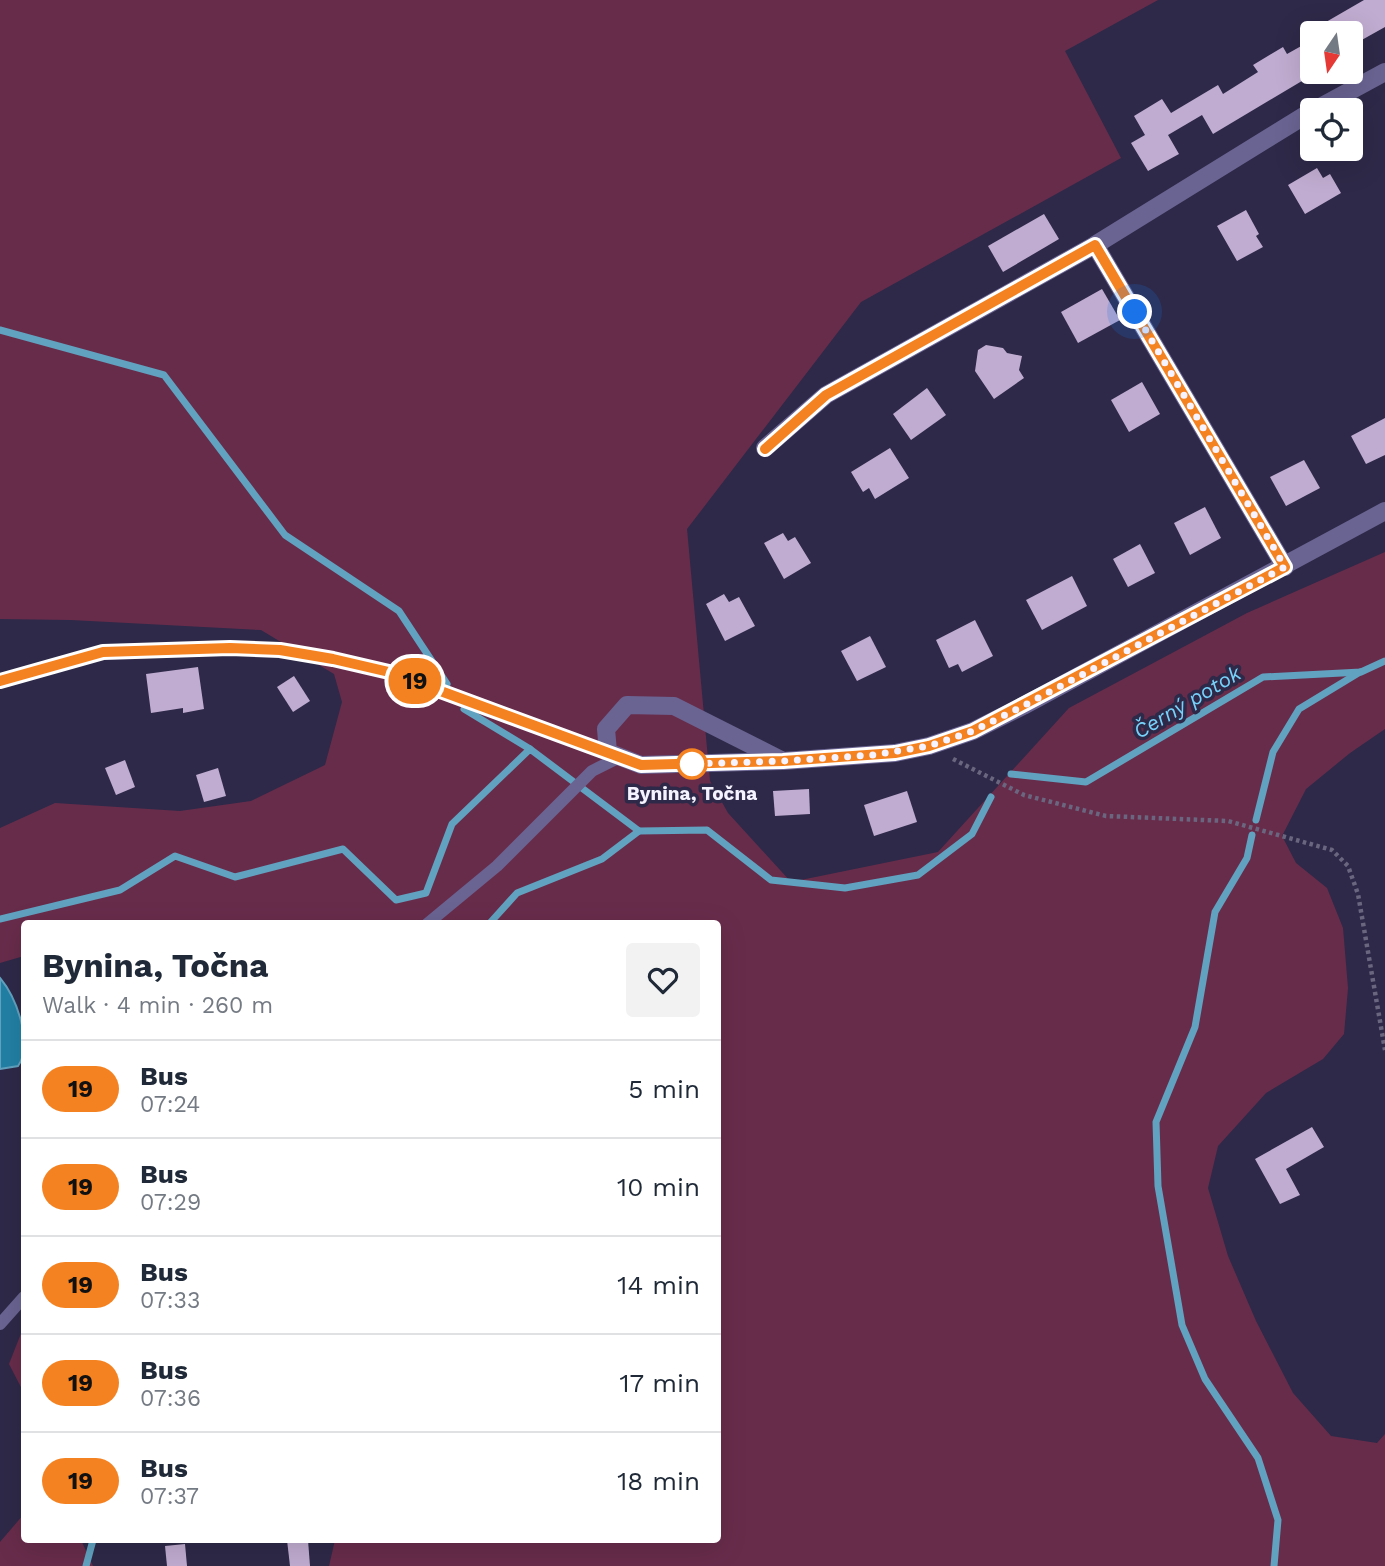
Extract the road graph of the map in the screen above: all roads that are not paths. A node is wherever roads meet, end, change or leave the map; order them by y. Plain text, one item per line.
1 (1385, 72) edge
2 (1338, 98) edge
3 (1300, 120) edge
4 (1095, 245) junction
5 (765, 449) dead end
6 (1385, 511) edge
7 (1285, 567) junction
8 (0, 681) edge
9 (614, 755) junction
10 (783, 761) junction
11 (432, 920) edge
12 (21, 1300) edge
13 (0, 1324) edge

1 - 2 street
3 - 4 street
4 - 5 street
4 - 7 street
6 - 7 street
7 - 10 street
8 - 9 lane
9 - 10 street
9 - 10 street
9 - 11 lane
12 - 13 lane

